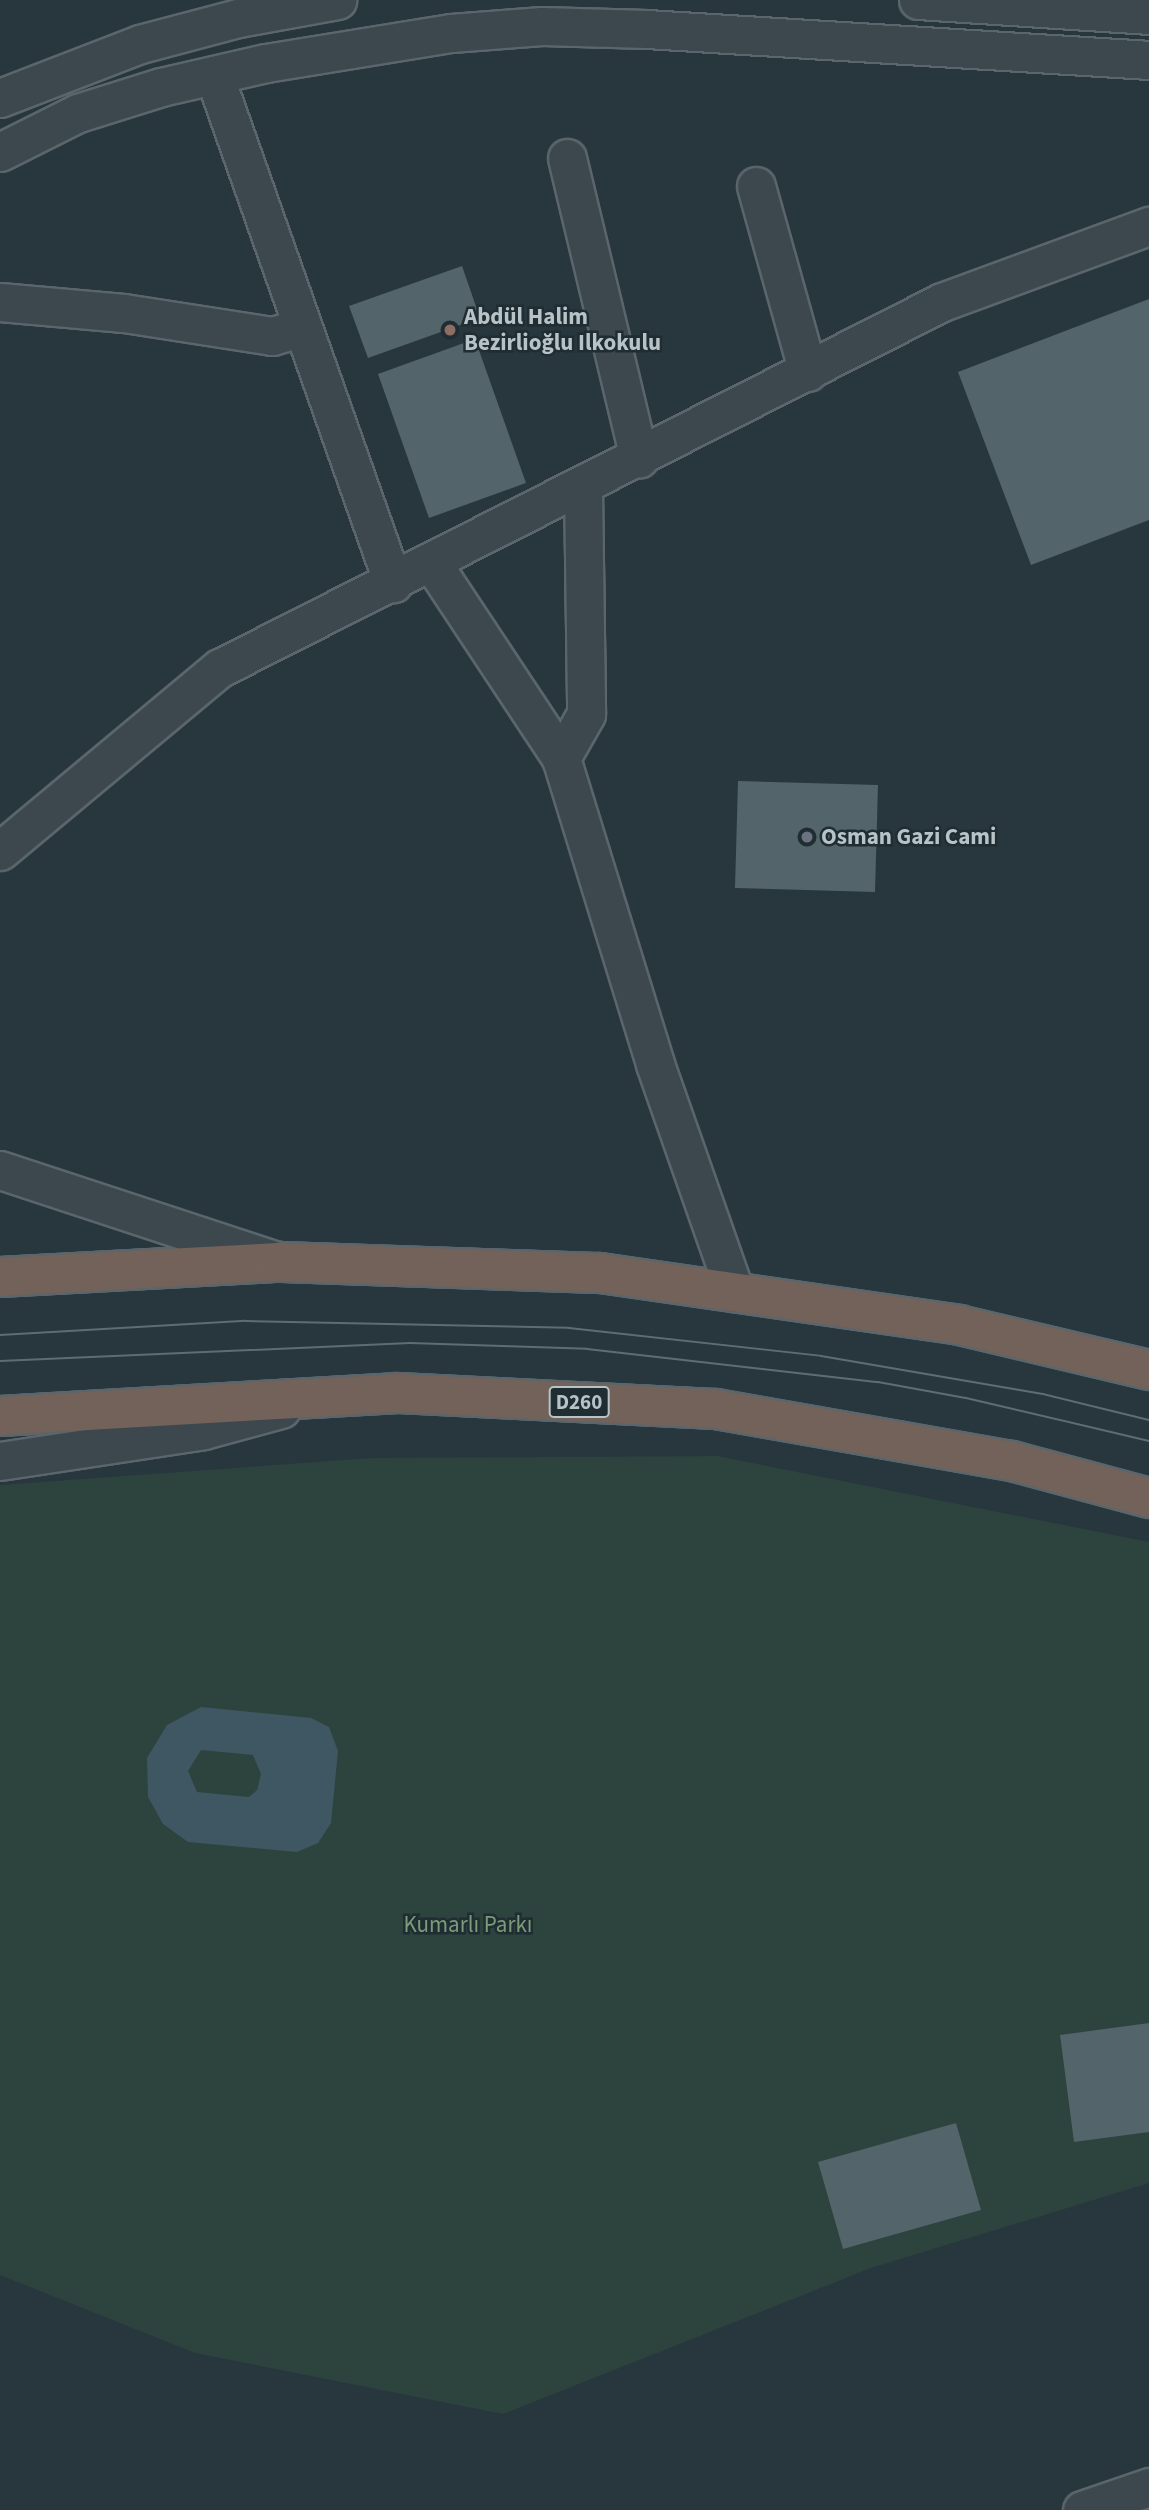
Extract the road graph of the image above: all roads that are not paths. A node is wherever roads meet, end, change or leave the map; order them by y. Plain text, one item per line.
1 (337, 0) edge
2 (918, 0) edge
3 (1149, 15) edge
4 (112, 54) junction
5 (1149, 60) edge
6 (214, 75) junction
7 (0, 98) edge
8 (121, 99) junction
9 (0, 152) edge
10 (567, 158) dead end
11 (756, 186) dead end
12 (1149, 226) edge
13 (0, 302) edge
14 (303, 327) junction
15 (808, 372) junction
16 (639, 459) junction
17 (583, 487) junction
18 (432, 563) junction
19 (393, 583) junction
20 (561, 758) junction
21 (0, 850) edge
22 (0, 1170) edge
23 (280, 1262) junction
24 (0, 1277) edge
25 (735, 1292) junction
26 (1149, 1370) edge
27 (325, 1398) junction
28 (0, 1416) edge
29 (0, 1461) edge
30 (1149, 1498) edge
31 (1149, 2487) edge
32 (1082, 2510) edge

1 - 4 street
2 - 3 street
4 - 7 street
4 - 8 street
5 - 6 street
6 - 8 street
6 - 14 street
8 - 9 street
10 - 16 street
11 - 15 street
12 - 15 street
13 - 14 street
14 - 19 street
15 - 16 street
16 - 17 street
17 - 18 street
17 - 20 street
18 - 19 street
18 - 20 street
19 - 21 street
20 - 25 street
22 - 23 street
23 - 24 highway
23 - 25 highway
25 - 26 highway
27 - 28 highway, D260
27 - 29 street
27 - 30 highway, D260
31 - 32 street

